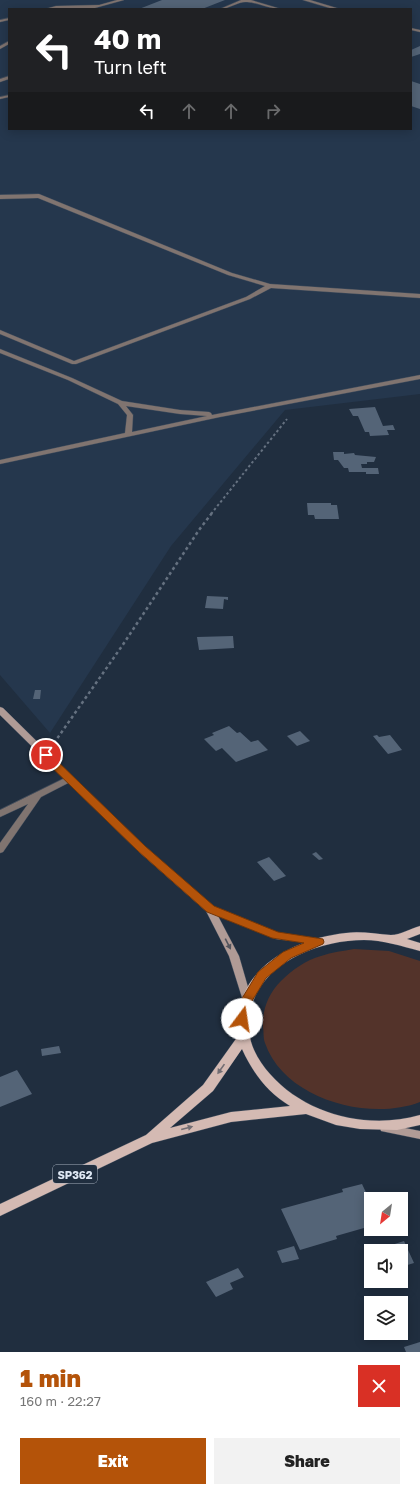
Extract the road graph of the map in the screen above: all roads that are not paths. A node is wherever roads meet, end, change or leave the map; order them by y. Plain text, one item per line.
1 (122, 0) edge
2 (245, 0) edge
3 (305, 0) edge
4 (99, 6) junction
5 (52, 8) edge
6 (94, 8) edge
7 (225, 8) edge
8 (275, 8) edge
9 (334, 8) edge
10 (0, 197) edge
11 (270, 286) junction
12 (420, 296) edge
13 (0, 332) edge
14 (0, 351) edge
15 (420, 377) edge
16 (120, 403) junction
17 (220, 415) junction
18 (128, 435) junction
19 (0, 462) edge
20 (0, 710) edge
21 (69, 779) junction
22 (39, 794) junction
23 (0, 814) edge
24 (0, 850) edge
25 (210, 909) junction
26 (420, 930) edge
27 (393, 938) junction
28 (319, 942) junction
29 (420, 947) edge
30 (246, 1000) junction
31 (244, 1037) junction
32 (305, 1109) junction
33 (420, 1120) edge
34 (376, 1126) junction
35 (420, 1135) edge
36 (149, 1139) junction
37 (0, 1210) edge

1 - 4 street
2 - 7 street
2 - 8 street
3 - 9 street
4 - 5 street
4 - 6 street
10 - 11 street
11 - 12 street
11 - 13 street
14 - 16 street
15 - 17 street
16 - 17 street
16 - 18 street
17 - 18 street
18 - 19 street
20 - 21 main road
21 - 22 street
21 - 25 main road
22 - 23 street
22 - 24 street
25 - 28 main road
25 -> 30 main road
26 - 27 main road, SP362
27 - 28 main road, SP362
27 - 29 main road, SP362
28 - 30 main road, SP362
30 - 31 main road, SP362
31 - 32 main road, SP362
31 -> 36 main road, SP362
32 - 34 main road, SP362
36 -> 32 main road, SP362
33 - 34 main road, SP362
34 - 35 main road
36 - 37 main road, SP362

